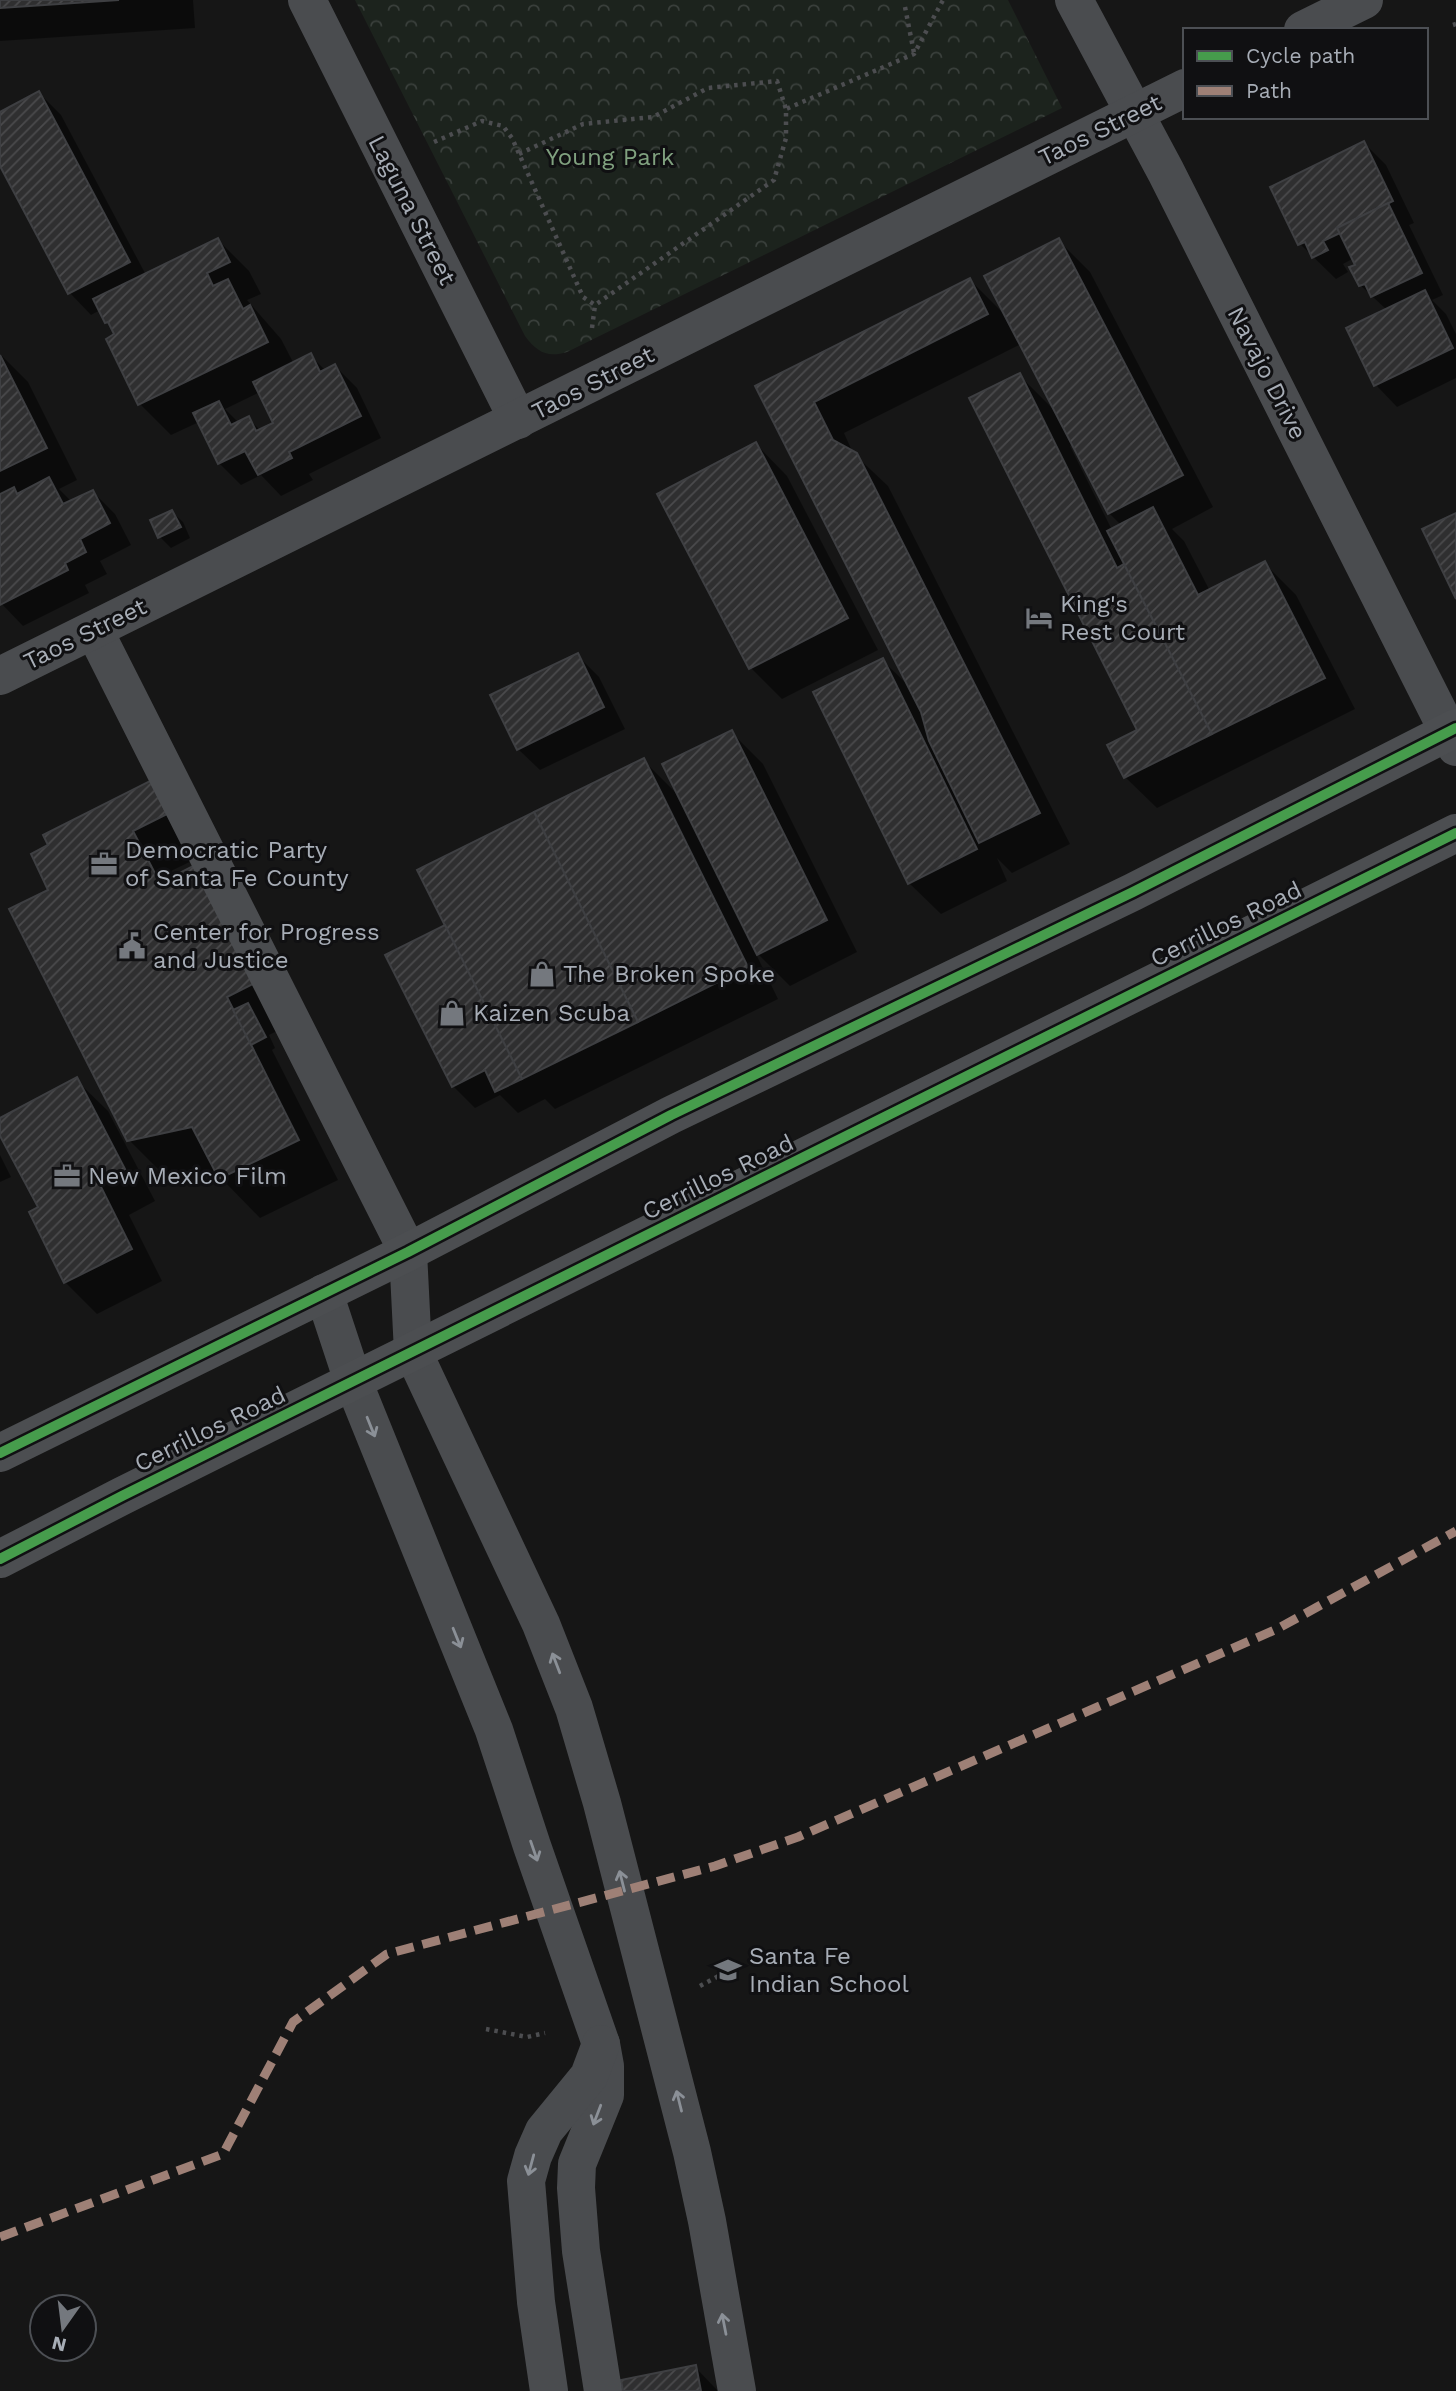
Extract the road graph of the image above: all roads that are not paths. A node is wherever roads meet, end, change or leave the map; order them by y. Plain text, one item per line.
1 (306, 0) edge
2 (1074, 0) edge
3 (1364, 0) edge
4 (1307, 28) edge
5 (1183, 89) edge
6 (1135, 113) junction
7 (518, 420) junction
8 (94, 630) junction
9 (0, 676) edge
10 (1453, 736) edge
11 (1456, 833) edge
12 (408, 1252) junction
13 (324, 1293) junction
14 (413, 1352) junction
15 (353, 1381) junction
16 (0, 1453) edge
17 (0, 1559) edge
18 (601, 2044) junction
19 (549, 2391) edge
20 (603, 2391) edge
21 (737, 2391) edge

1 - 7 street, Laguna Street
2 - 6 street, Navajo Drive
3 - 4 street
5 - 6 street, Taos Street
6 - 7 street, Taos Street
6 - 10 street, Navajo Drive
7 - 8 street, Taos Street
8 - 9 street, Taos Street
8 - 12 street
10 - 12 main road
11 - 14 main road, Cerrillos Road
12 - 13 main road
12 - 14 street
13 - 15 street
13 - 16 main road
14 - 15 main road, Cerrillos Road
21 -> 14 street
15 - 17 main road, Cerrillos Road
15 -> 18 street
18 -> 19 street
18 -> 20 street

